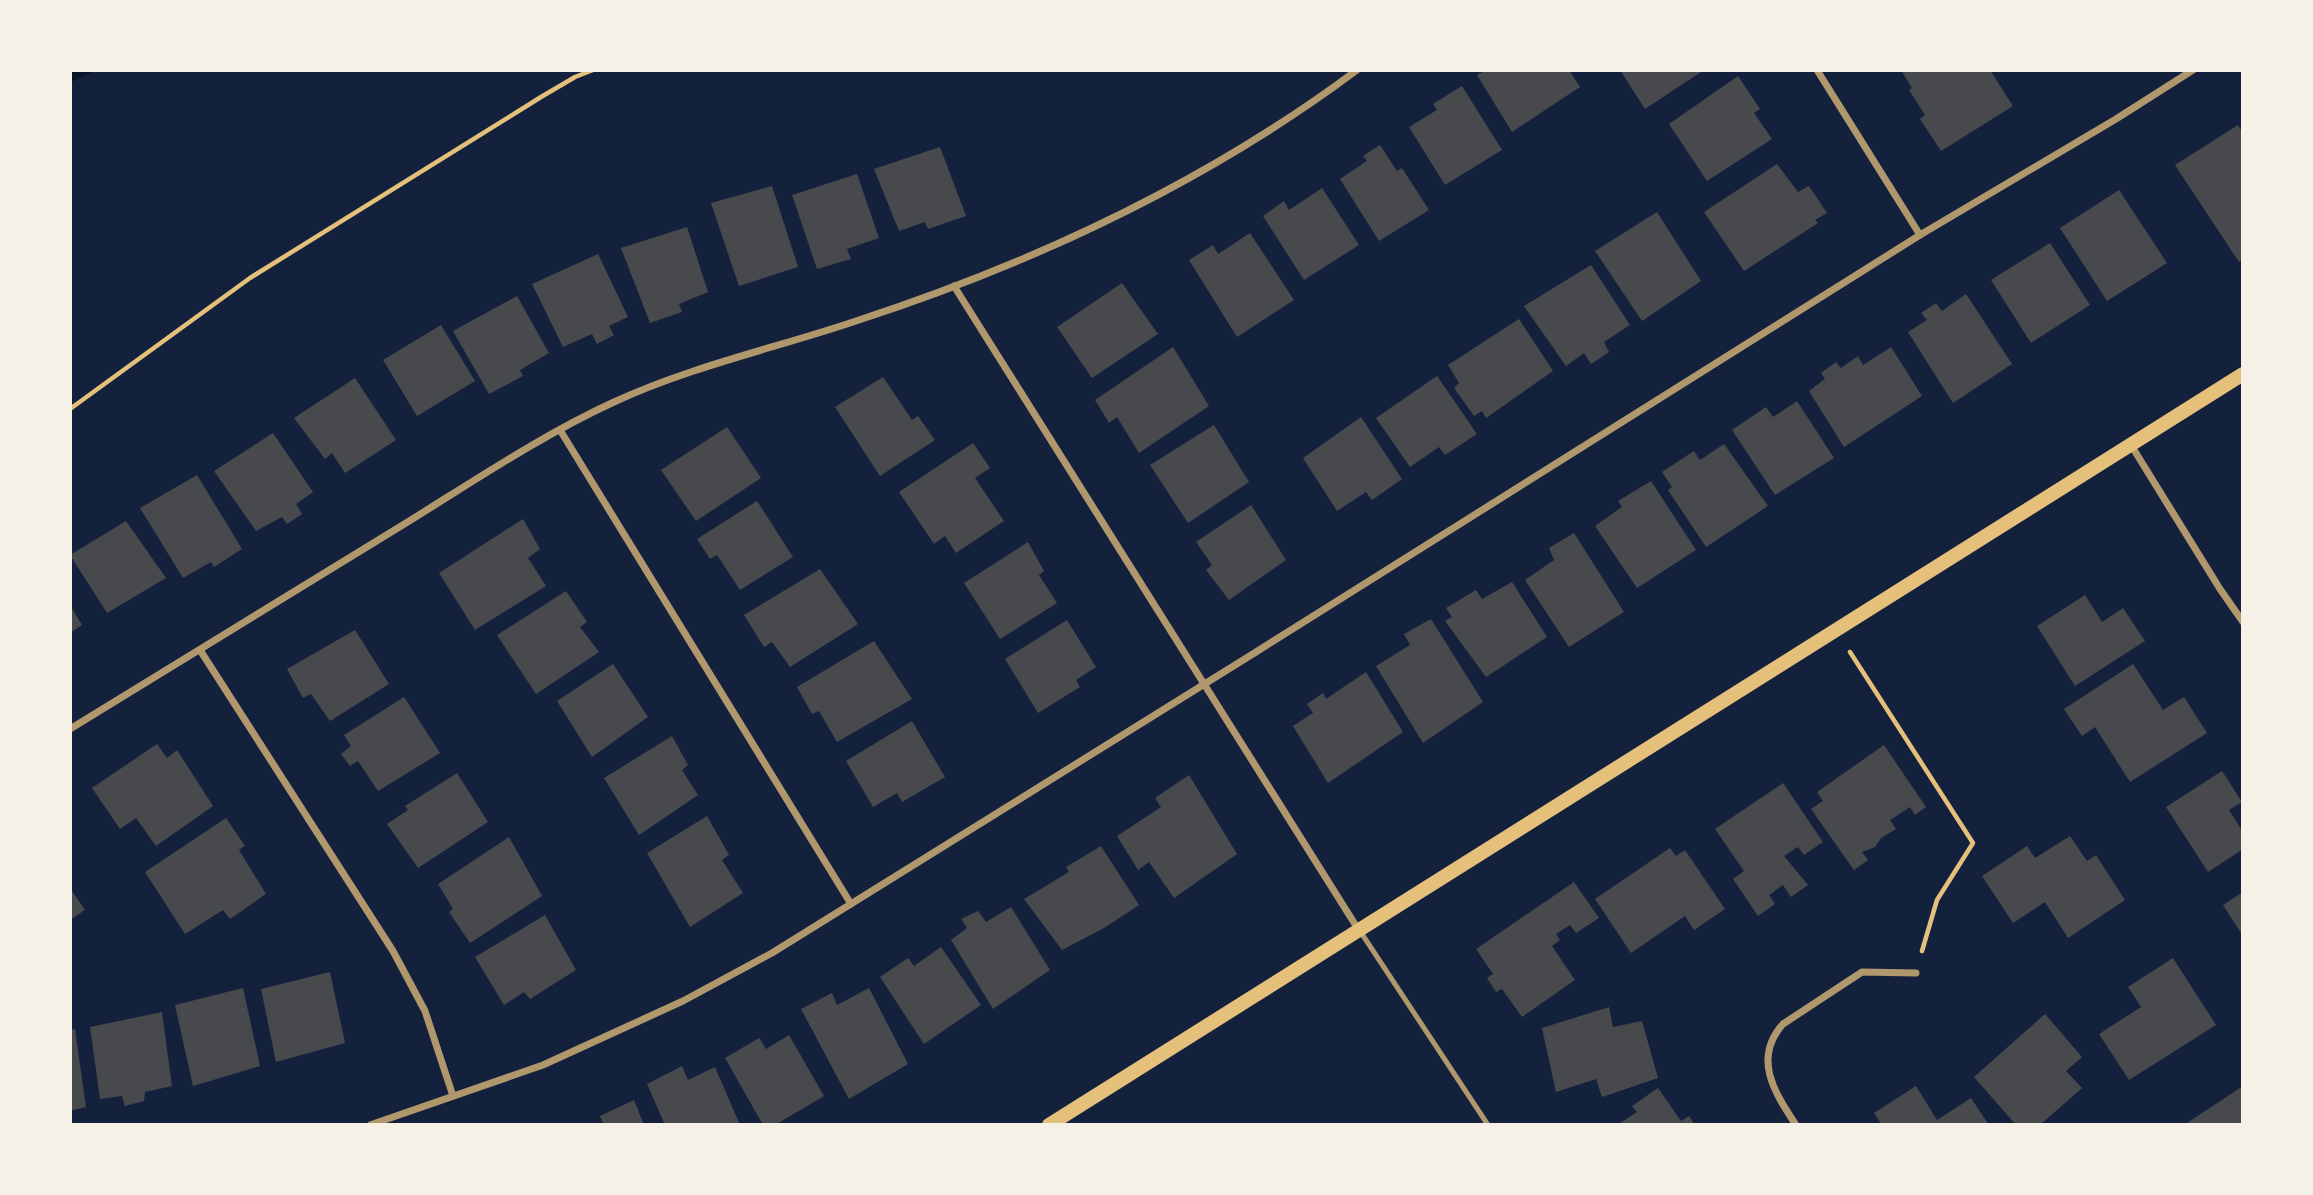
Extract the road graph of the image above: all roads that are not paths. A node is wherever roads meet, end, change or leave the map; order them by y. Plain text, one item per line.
1 (1357, 70) edge
2 (1817, 70) edge
3 (2193, 70) edge
4 (1920, 235) junction
5 (954, 286) junction
6 (2243, 373) edge
7 (560, 430) junction
8 (2131, 445) junction
9 (2243, 622) edge
10 (200, 650) junction
11 (1205, 684) junction
12 (70, 729) edge
13 (851, 904) junction
14 (1358, 929) junction
15 (1916, 973) road end
16 (453, 1096) junction
17 (370, 1125) edge
18 (1049, 1125) edge
19 (1488, 1125) edge
20 (1796, 1125) edge

1 - 5 street
2 - 4 street
3 - 4 street
4 - 11 street
5 - 7 street
5 - 11 street
6 - 8 main road
7 - 10 street
7 - 13 street
8 - 9 street
8 - 14 main road
10 - 12 street
10 - 16 street
11 - 13 street
11 - 14 street
13 - 16 street
14 - 18 main road
14 - 19 lane
15 - 20 street
16 - 17 street

